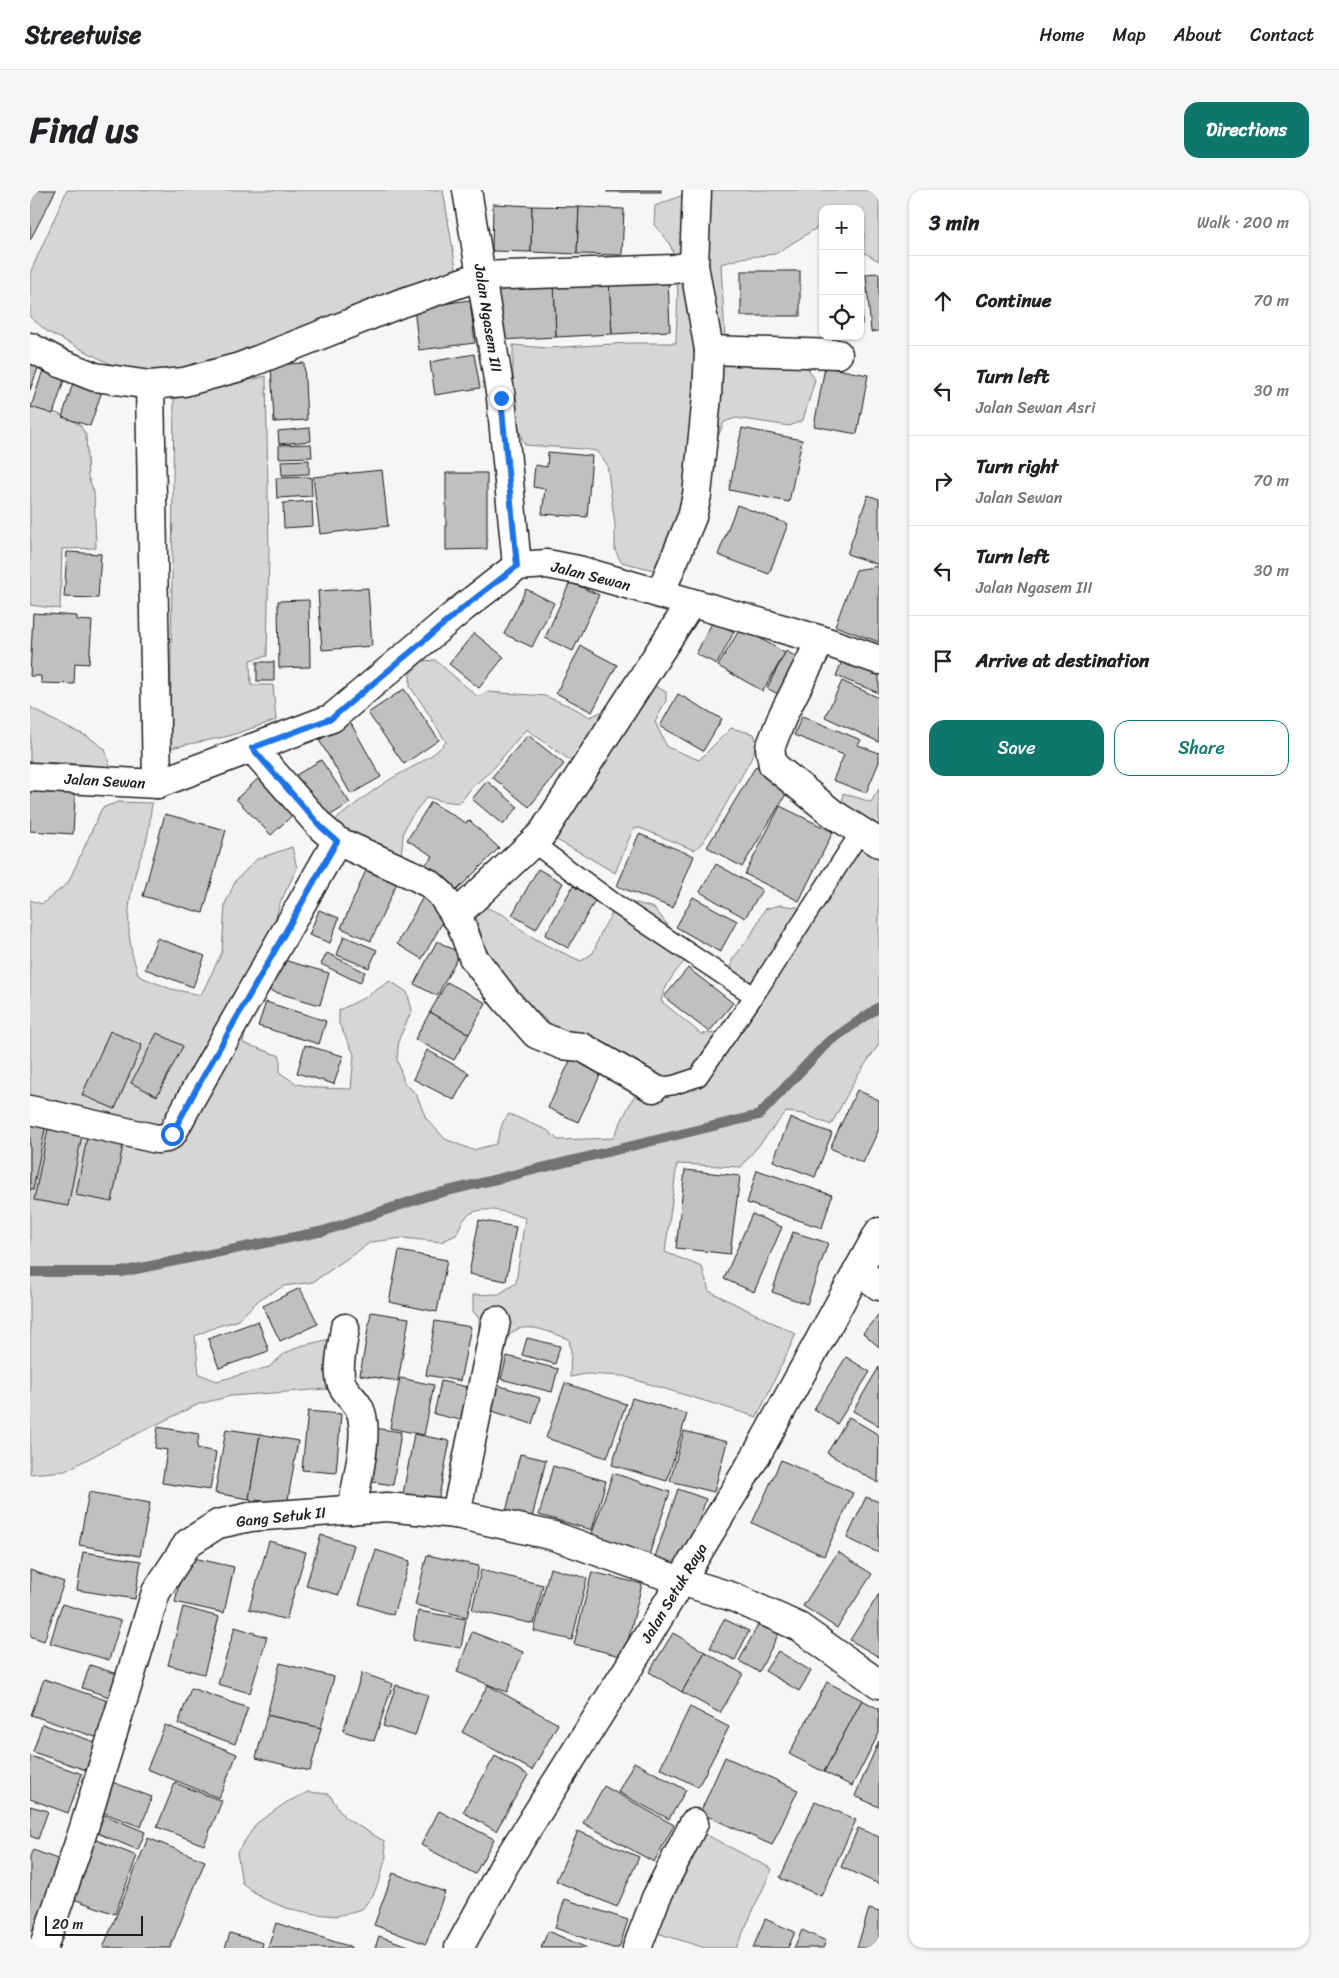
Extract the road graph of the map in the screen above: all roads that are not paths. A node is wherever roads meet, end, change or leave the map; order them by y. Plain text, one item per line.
1 (467, 190) edge
2 (696, 190) edge
3 (694, 265) junction
4 (481, 276) junction
5 (30, 347) edge
6 (709, 350) junction
7 (838, 354) dead end
8 (150, 385) junction
9 (517, 566) junction
10 (660, 594) junction
11 (692, 603) junction
12 (820, 640) junction
13 (879, 660) edge
14 (252, 748) junction
15 (30, 778) edge
16 (157, 784) junction
17 (870, 837) edge
18 (337, 841) junction
19 (533, 843) junction
20 (455, 916) junction
21 (754, 996) junction
22 (653, 1088) joint
23 (30, 1110) edge
24 (879, 1232) edge
25 (858, 1270) junction
26 (879, 1286) edge
27 (496, 1321) dead end
28 (345, 1328) dead end
29 (352, 1510) junction
30 (456, 1514) junction
31 (681, 1581) junction
32 (879, 1684) edge
33 (694, 1822) dead end
34 (43, 1948) edge
35 (459, 1948) edge
36 (637, 1948) edge

1 - 4 street, Jalan Ngasem III
2 - 3 street
3 - 4 street
3 - 6 street
4 - 8 street
4 - 9 street, Jalan Ngasem III
5 - 8 street
6 - 7 street
6 - 10 street
8 - 16 street
9 - 10 street, Jalan Sewan
9 - 14 street, Jalan Sewan
10 - 11 street, Jalan Sewan
11 - 12 street, Jalan Sewan
11 - 19 street
12 - 13 street, Jalan Sewan
12 - 17 street
14 - 16 street, Jalan Sewan
14 - 18 street
15 - 16 street, Jalan Sewan
17 - 21 lane
18 - 20 street
18 - 23 street
19 - 20 street
19 - 21 lane
20 - 22 street
21 - 22 lane
24 - 25 street, Jalan Setuk Raya
25 - 26 street
25 - 31 street, Jalan Setuk Raya
27 - 30 street
28 - 29 street
29 - 30 street, Gang Setuk II
29 - 34 street, Gang Setuk II
30 - 31 street, Gang Setuk II
31 - 32 street, Gang Setuk II
31 - 35 street, Jalan Setuk Raya
33 - 36 street

